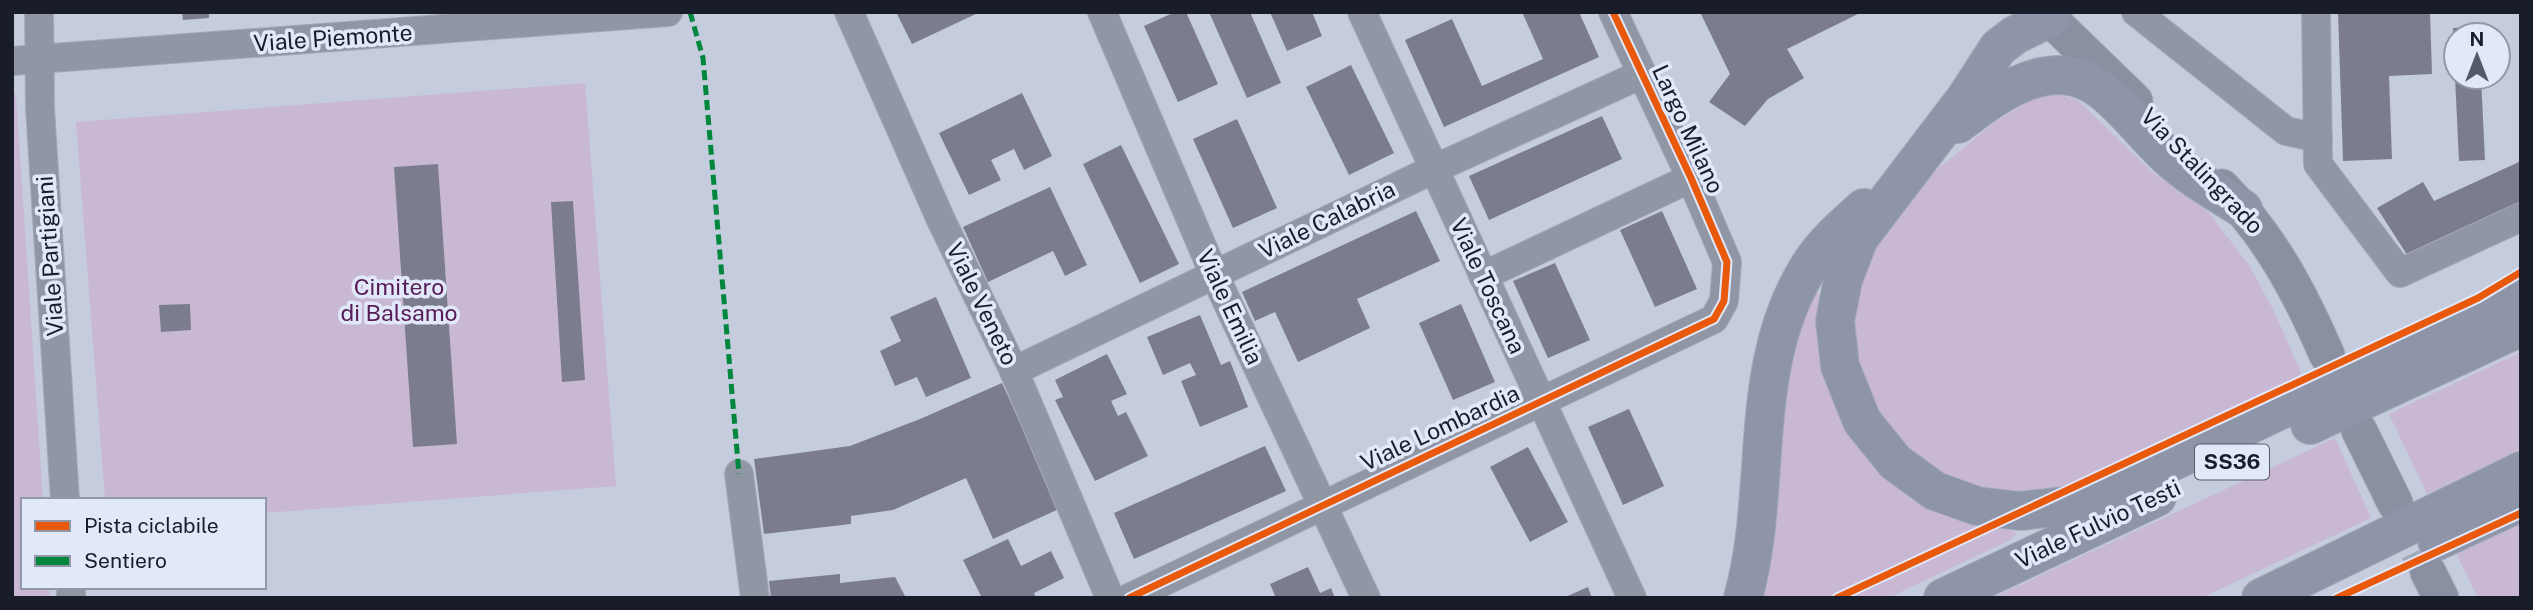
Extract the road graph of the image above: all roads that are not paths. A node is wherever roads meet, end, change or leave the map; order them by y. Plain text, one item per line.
1 (39, 12) edge
2 (668, 12) edge
3 (849, 12) edge
4 (1102, 12) edge
5 (1362, 12) edge
6 (1613, 12) edge
7 (2136, 12) edge
8 (2316, 12) edge
9 (2047, 15) edge
10 (388, 23) edge
11 (1998, 30) edge
12 (40, 58) junction
13 (12, 61) edge
14 (1643, 74) junction
15 (2017, 83) junction
16 (2318, 138) junction
17 (1932, 143) junction
18 (1434, 169) junction
19 (1691, 178) junction
20 (2244, 209) junction
21 (2521, 217) edge
22 (1727, 262) joint
23 (1214, 274) junction
24 (1483, 276) junction
25 (2521, 295) edge
26 (2521, 327) edge
27 (2327, 355) dead end
28 (1014, 371) junction
29 (1541, 401) junction
30 (2359, 430) dead end
31 (2521, 471) edge
32 (739, 474) dead end
33 (65, 498) edge
34 (2521, 502) edge
35 (2395, 503) tunnel mouth
36 (1322, 504) junction
37 (2262, 597) edge
38 (755, 598) edge
39 (1110, 598) edge
40 (1129, 598) edge
41 (1366, 598) edge
42 (1632, 598) edge
43 (1742, 598) edge
44 (1942, 598) edge

1 - 12 street, Viale Partigiani
2 - 10 street, Viale Piemonte
3 - 28 street, Viale Veneto
4 - 23 street, Viale Emilia
5 - 18 street, Viale Toscana
6 - 14 street, Largo Milano
7 - 16 street
8 - 16 street
9 - 11 highway
9 - 15 highway
9 - 20 main road, Via Stalingrado
10 - 12 street, Viale Piemonte
11 - 17 highway
12 - 13 street, Viale Piemonte
12 - 33 street, Viale Partigiani
14 - 18 street, Viale Calabria
14 - 19 street, Largo Milano
15 - 17 highway
15 - 20 highway
16 - 21 street
17 - 25 highway
17 - 43 highway
18 - 23 street, Viale Calabria
18 - 24 street, Viale Toscana
19 - 22 street, Largo Milano
19 - 24 street
20 - 27 main road, Via Stalingrado
22 - 29 street, Viale Lombardia
23 - 28 street, Viale Calabria
23 - 36 street, Viale Emilia
24 - 29 street, Viale Toscana
26 - 44 highway, Viale Fulvio Testi / SS36
28 - 39 street, Viale Veneto
29 - 36 street, Viale Lombardia
29 - 42 street, Viale Toscana
30 - 35 main road
31 - 37 highway
32 - 38 street
34 - 37 highway
36 - 40 street, Viale Lombardia
36 - 41 street, Viale Emilia

